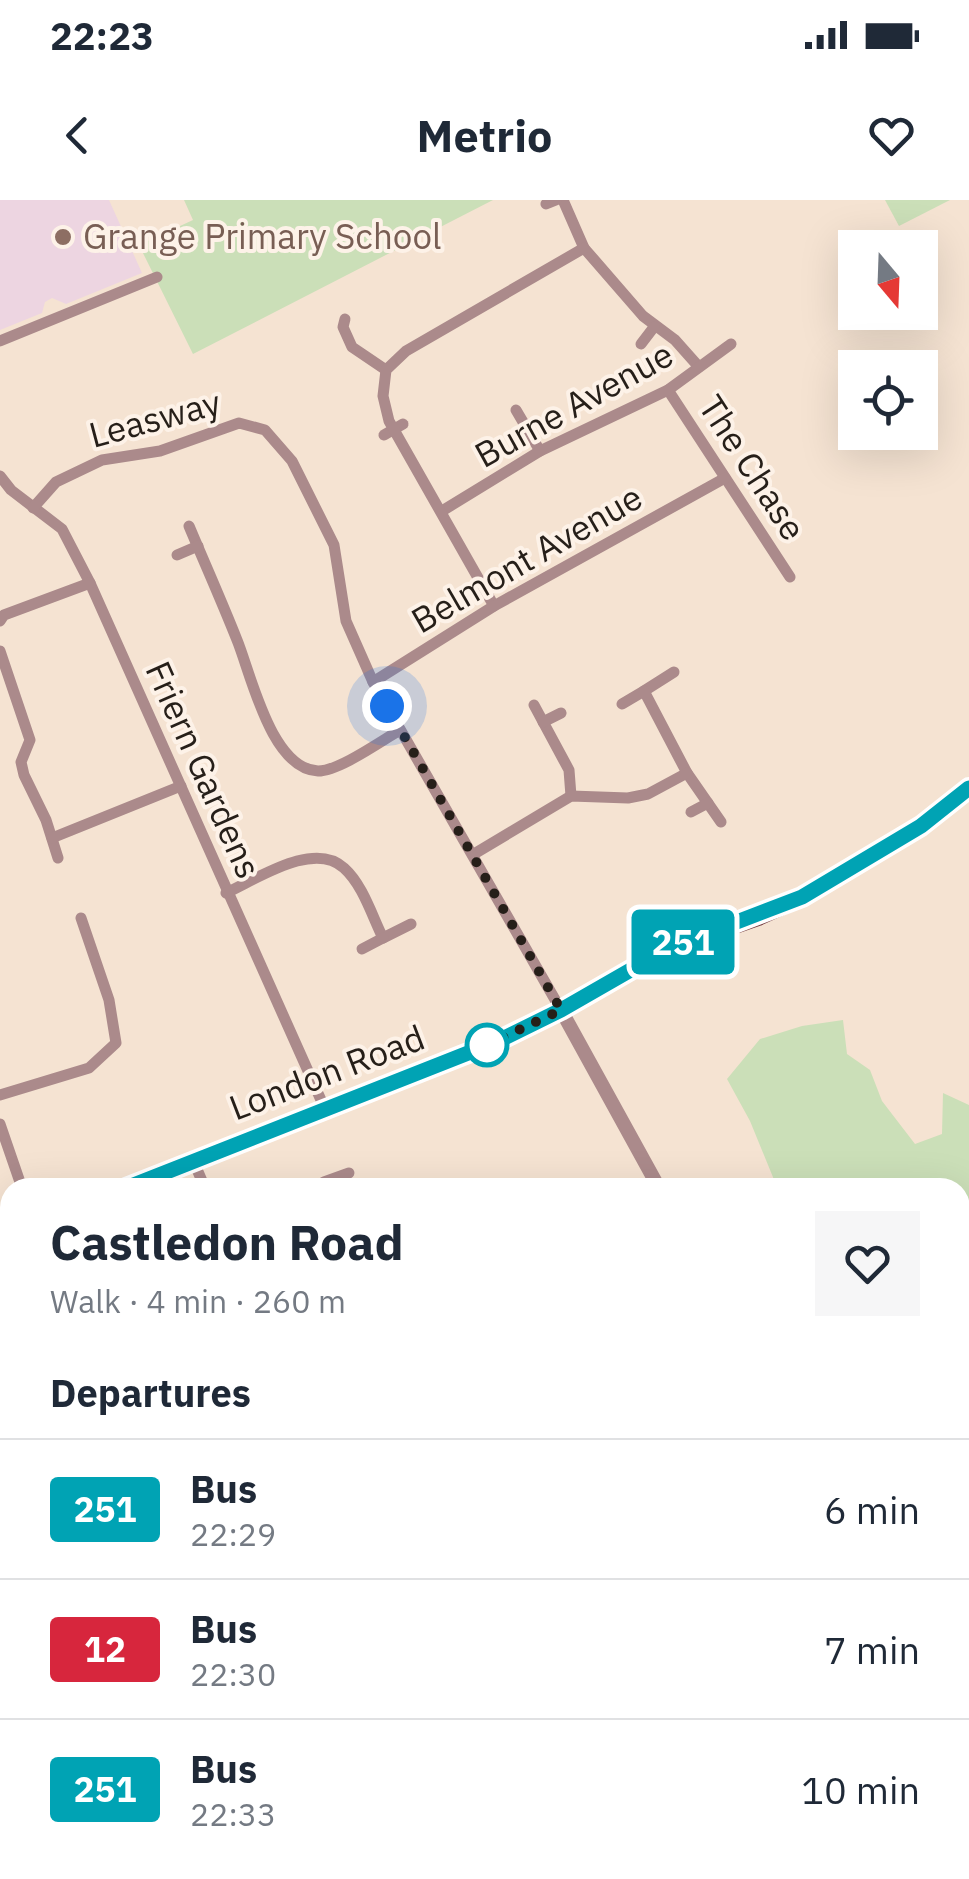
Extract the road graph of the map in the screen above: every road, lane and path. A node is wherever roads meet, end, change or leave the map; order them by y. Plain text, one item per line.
1 (555, 201) edge
2 (584, 248) junction
3 (157, 277) dead end
4 (345, 319) dead end
5 (654, 327) junction
6 (0, 341) edge
7 (641, 344) dead end
8 (731, 344) dead end
9 (699, 366) junction
10 (386, 370) junction
11 (668, 390) junction
12 (516, 410) dead end
13 (540, 452) junction
14 (0, 476) edge
15 (725, 478) junction
16 (34, 508) junction
17 (442, 511) junction
18 (189, 526) dead end
19 (198, 546) junction
20 (177, 554) dead end
21 (790, 577) dead end
22 (90, 583) junction
23 (494, 606) junction
24 (0, 621) edge
25 (0, 651) edge
26 (674, 672) dead end
27 (373, 682) junction
28 (644, 691) junction
29 (622, 704) dead end
30 (534, 705) dead end
31 (561, 713) dead end
32 (543, 722) junction
33 (400, 730) junction
34 (687, 772) junction
35 (181, 786) junction
36 (969, 788) edge
37 (571, 796) junction
38 (708, 803) junction
39 (691, 812) dead end
40 (721, 822) dead end
41 (52, 838) junction
42 (474, 854) junction
43 (58, 858) dead end
44 (226, 892) junction
45 (82, 918) dead end
46 (411, 924) dead end
47 (384, 938) junction
48 (362, 948) dead end
49 (561, 1010) junction
50 (0, 1095) edge
51 (325, 1109) junction
52 (0, 1124) edge
53 (193, 1160) junction
54 (19, 1178) edge
55 (150, 1178) edge
56 (201, 1178) edge
57 (654, 1178) edge

1 - 2 street
2 - 5 street
2 - 10 street
3 - 6 street
4 - 10 street
5 - 7 street
5 - 9 street
8 - 9 street, Burne Avenue
9 - 11 street, Burne Avenue
10 - 17 street
11 - 13 street, Burne Avenue
11 - 15 street, The Chase
12 - 13 street
13 - 17 street, Burne Avenue
14 - 16 street, Friern Gardens
15 - 21 street, The Chase
15 - 23 street, Belmont Avenue
16 - 22 street, Friern Gardens
16 - 27 street, Leasway
17 - 23 street
18 - 19 street
19 - 20 street
19 - 33 street
22 - 24 street
22 - 35 street, Friern Gardens
23 - 27 street, Belmont Avenue
25 - 41 street
26 - 28 street
27 - 33 street
28 - 29 street
28 - 34 street
30 - 32 street
31 - 32 street
32 - 37 street
33 - 42 street
34 - 37 street
34 - 38 street
35 - 41 street
35 - 44 street, Friern Gardens
36 - 49 main road, London Road
37 - 42 street
38 - 39 street
38 - 40 street
41 - 43 street
42 - 49 street
44 - 47 street
44 - 51 street, Friern Gardens
45 - 50 street
46 - 47 street
47 - 48 street
49 - 51 main road, London Road
49 - 57 street
51 - 53 main road, London Road
52 - 54 street
53 - 55 main road, London Road
53 - 56 street

